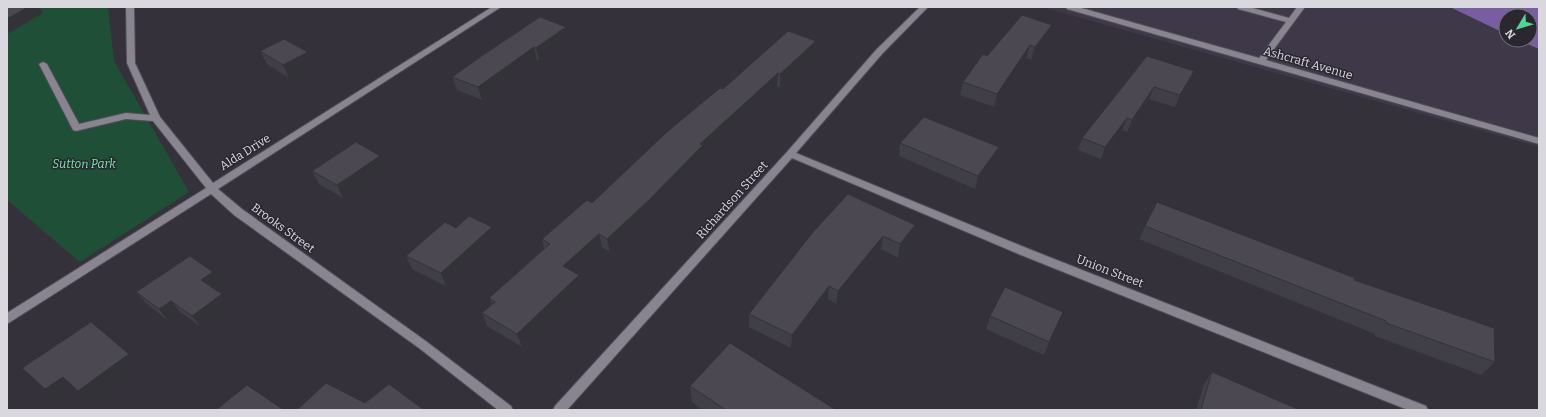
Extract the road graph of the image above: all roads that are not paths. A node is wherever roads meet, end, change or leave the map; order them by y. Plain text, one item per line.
1 (130, 7) edge
2 (497, 7) edge
3 (924, 7) edge
4 (1070, 7) edge
5 (1241, 7) edge
6 (1300, 7) edge
7 (1291, 21) junction
8 (1261, 62) junction
9 (43, 64) dead end
10 (156, 118) junction
11 (1539, 141) edge
12 (790, 154) junction
13 (212, 189) junction
14 (7, 319) edge
15 (507, 410) edge
16 (559, 410) edge
17 (1422, 410) edge

1 - 10 street, Brooks Street
2 - 13 street, Alda Drive
3 - 12 street, Richardson Street
4 - 8 street, Ashcraft Avenue
5 - 7 street
6 - 7 street
7 - 8 street
8 - 11 street, Ashcraft Avenue
9 - 10 street
10 - 13 street, Brooks Street
12 - 16 street, Richardson Street
12 - 17 street, Union Street
13 - 14 street, Alda Drive
13 - 15 street, Brooks Street

